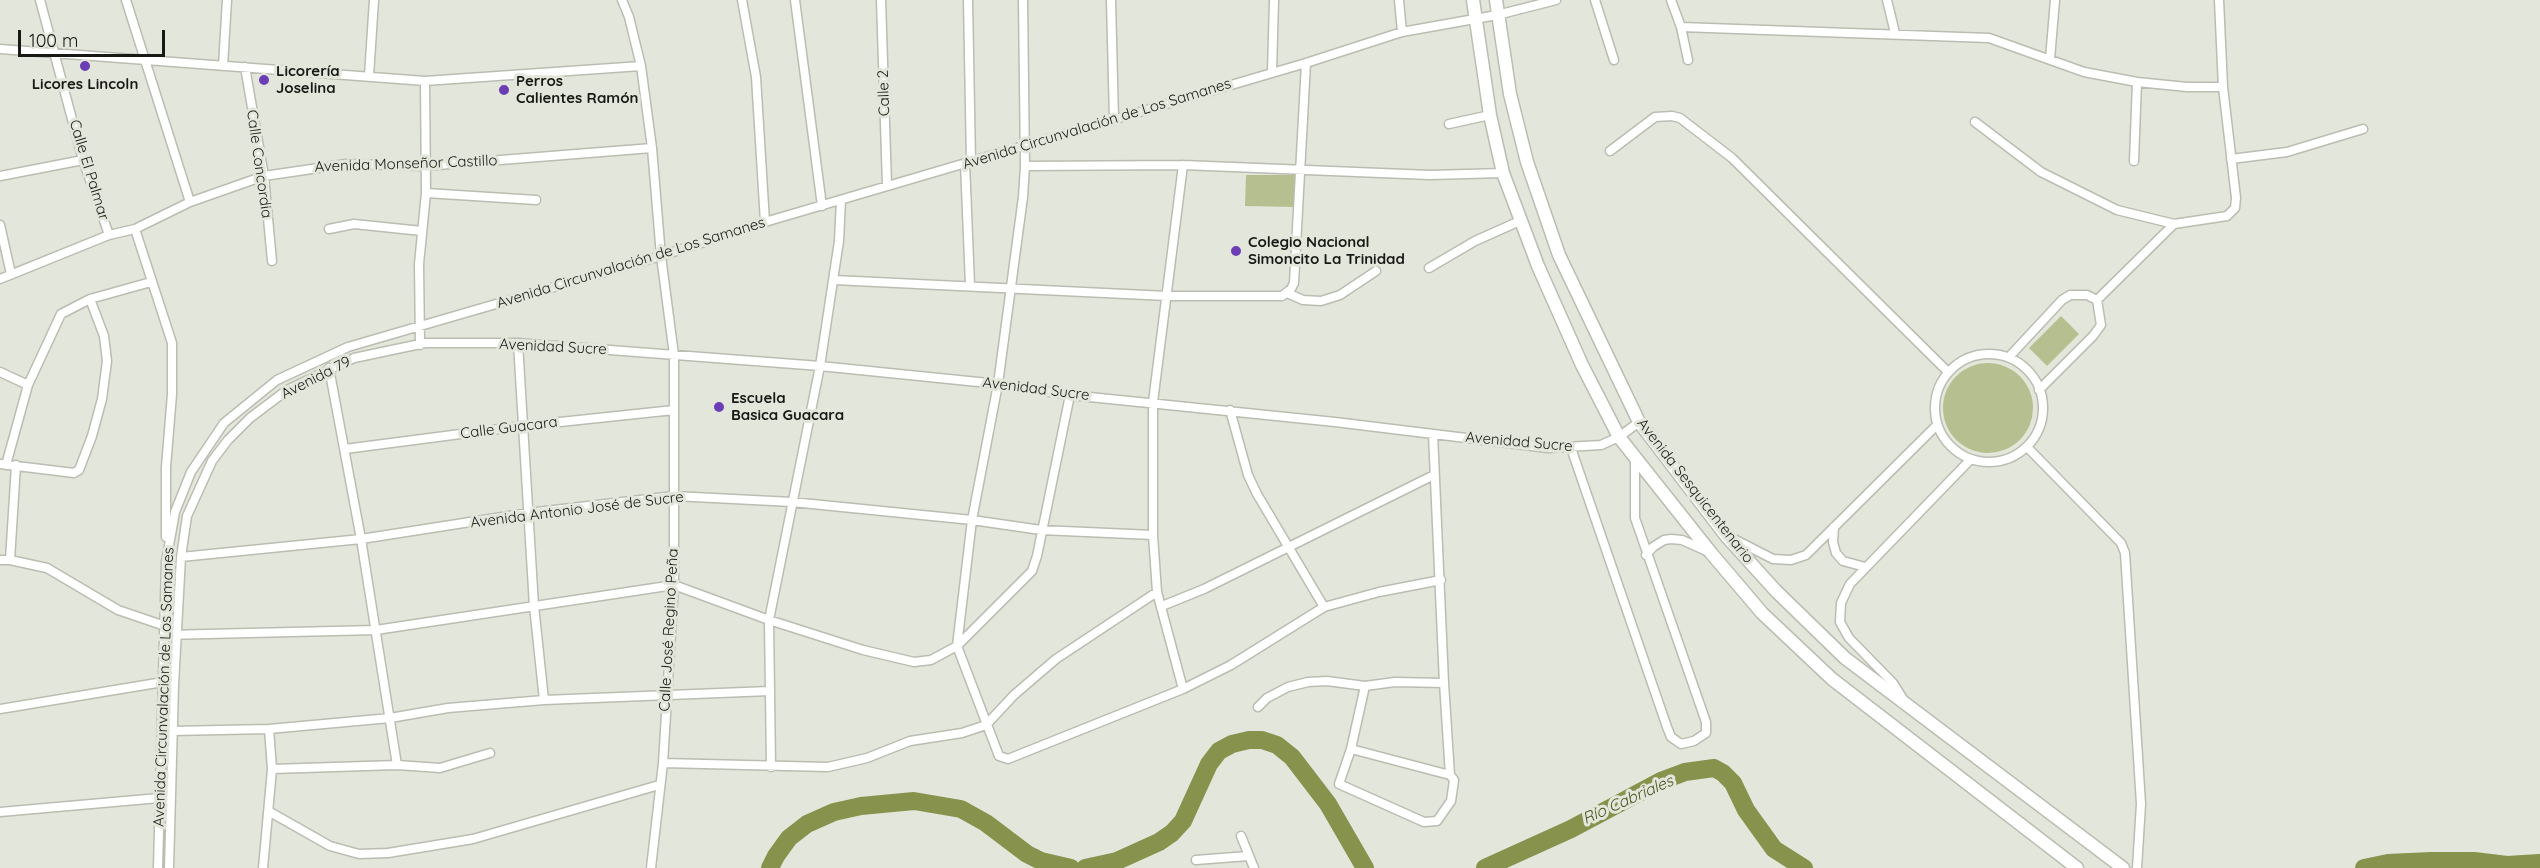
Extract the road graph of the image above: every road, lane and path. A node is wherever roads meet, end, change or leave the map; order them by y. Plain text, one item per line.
1 (39, 0) edge
2 (126, 0) edge
3 (227, 0) edge
4 (374, 0) edge
5 (622, 0) edge
6 (742, 0) edge
7 (795, 0) edge
8 (881, 0) edge
9 (968, 0) edge
10 (1023, 0) edge
11 (1111, 0) edge
12 (1274, 0) edge
13 (1399, 0) edge
14 (1473, 0) edge
15 (1496, 0) edge
16 (1556, 0) edge
17 (1595, 0) edge
18 (1671, 0) edge
19 (1887, 0) edge
20 (2055, 0) edge
21 (2219, 0) edge
22 (1497, 15) junction
23 (1475, 18) junction
24 (1681, 27) junction
25 (1402, 32) junction
26 (1895, 33) junction
27 (0, 49) edge
28 (55, 53) junction
29 (2050, 59) junction
30 (144, 60) junction
31 (1614, 60) dead end
32 (1688, 60) dead end
33 (1306, 63) junction
34 (223, 66) junction
35 (641, 66) junction
36 (245, 67) junction
37 (1272, 72) junction
38 (369, 76) junction
39 (425, 81) junction
40 (2138, 82) junction
41 (2223, 87) junction
42 (1490, 115) junction
43 (1114, 120) junction
44 (1975, 122) dead end
45 (1449, 124) dead end
46 (2362, 129) dead end
47 (1024, 145) junction
48 (652, 148) junction
49 (1610, 151) dead end
50 (83, 159) junction
51 (2231, 159) junction
52 (2134, 161) dead end
53 (968, 163) junction
54 (1183, 165) junction
55 (424, 166) junction
56 (1025, 166) junction
57 (1301, 171) junction
58 (1503, 173) junction
59 (0, 176) edge
60 (264, 176) junction
61 (887, 185) junction
62 (426, 193) junction
63 (536, 200) dead end
64 (841, 200) junction
65 (190, 202) junction
66 (822, 206) junction
67 (1522, 220) junction
68 (765, 222) junction
69 (2174, 224) junction
70 (0, 225) edge
71 (135, 229) junction
72 (329, 229) dead end
73 (422, 231) junction
74 (109, 235) junction
75 (661, 256) junction
76 (272, 261) dead end
77 (1429, 268) dead end
78 (1376, 271) dead end
79 (11, 274) junction
80 (0, 279) edge
81 (834, 280) junction
82 (151, 282) junction
83 (970, 285) junction
84 (1012, 288) junction
85 (1287, 293) junction
86 (1167, 296) junction
87 (90, 299) junction
88 (2097, 300) junction
89 (419, 326) junction
90 (518, 343) junction
91 (422, 344) junction
92 (674, 355) junction
93 (2009, 357) junction
94 (820, 366) junction
95 (329, 368) junction
96 (0, 372) edge
97 (1948, 372) junction
98 (998, 384) junction
99 (28, 385) junction
100 (2039, 390) junction
101 (1070, 395) junction
102 (1153, 402) junction
103 (674, 410) junction
104 (1230, 410) junction
105 (1639, 422) junction
106 (1937, 425) junction
107 (522, 426) junction
108 (1433, 434) junction
109 (1619, 437) junction
110 (2027, 447) junction
111 (1571, 448) junction
112 (345, 449) junction
113 (1635, 458) junction
114 (1971, 459) junction
115 (3, 465) edge
116 (16, 465) junction
117 (1434, 475) junction
118 (674, 496) junction
119 (792, 502) junction
120 (528, 513) junction
121 (972, 520) junction
122 (1834, 527) junction
123 (1041, 530) junction
124 (1723, 532) junction
125 (1153, 535) junction
126 (361, 539) junction
127 (1291, 547) junction
128 (1711, 553) junction
129 (1646, 555) junction
130 (181, 557) junction
131 (0, 560) edge
132 (10, 560) junction
133 (166, 562) junction
134 (1865, 567) junction
135 (1441, 580) junction
136 (674, 585) junction
137 (1157, 592) junction
138 (534, 606) junction
139 (1162, 606) junction
140 (1324, 607) junction
141 (769, 620) junction
142 (165, 630) junction
143 (376, 630) junction
144 (177, 634) junction
145 (957, 646) junction
146 (163, 682) junction
147 (1444, 683) junction
148 (1365, 686) junction
149 (1183, 689) junction
150 (770, 691) junction
151 (666, 695) junction
152 (544, 700) junction
153 (1906, 704) junction
154 (1258, 707) dead end
155 (0, 709) edge
156 (390, 718) junction
157 (986, 725) junction
158 (269, 729) junction
159 (172, 731) junction
160 (1351, 748) junction
161 (490, 753) dead end
162 (663, 763) junction
163 (397, 765) junction
164 (771, 767) junction
165 (272, 770) junction
166 (1450, 774) junction
167 (660, 785) junction
168 (159, 798) junction
169 (0, 812) edge
170 (270, 812) junction
171 (1241, 836) dead end
172 (1248, 856) junction
173 (1197, 860) dead end
174 (158, 868) edge
175 (169, 868) edge
176 (263, 868) edge
177 (651, 868) edge
178 (1254, 868) edge
179 (2077, 868) edge
180 (2123, 868) edge
181 (2137, 868) edge

1 - 28 street, Calle El Palmar
2 - 30 street
3 - 34 street
4 - 38 street
5 - 35 street, Calle José Regino Peña
6 - 68 street
7 - 66 street
8 - 61 street, Calle 2
9 - 53 street
10 - 47 street
11 - 43 street
12 - 37 street
13 - 25 street
14 - 23 main road, Avenida Sesquicentenario
15 - 22 main road, Avenida Sesquicentenario
16 - 22 street, Avenida Circunvalación de Los Samanes
17 - 31 street
18 - 24 street
19 - 26 street
20 - 29 street
21 - 41 street
22 - 23 street, Avenida Circunvalación de Los Samanes
22 - 105 main road, Avenida Sesquicentenario
23 - 25 street, Avenida Circunvalación de Los Samanes
23 - 42 main road, Avenida Sesquicentenario
24 - 26 street
24 - 32 street
25 - 33 street, Avenida Circunvalación de Los Samanes
26 - 29 street
27 - 28 street
28 - 30 street
28 - 50 street, Calle El Palmar
29 - 40 street
30 - 34 street
30 - 65 street
33 - 37 street, Avenida Circunvalación de Los Samanes
33 - 57 street
34 - 36 street
35 - 39 street
35 - 48 street, Calle José Regino Peña
36 - 38 street
36 - 60 street, Calle Concordia
37 - 43 street, Avenida Circunvalación de Los Samanes
38 - 39 street
39 - 55 street
40 - 41 street
40 - 52 street
41 - 51 street
42 - 45 street
42 - 58 main road, Avenida Sesquicentenario
43 - 47 street, Avenida Circunvalación de Los Samanes
44 - 69 street
46 - 51 street
47 - 53 street, Avenida Circunvalación de Los Samanes
47 - 56 street
48 - 55 street, Avenida Monseñor Castillo
48 - 75 street, Calle José Regino Peña
49 - 97 street
50 - 59 street
50 - 74 street, Calle El Palmar
51 - 69 street
53 - 61 street, Avenida Circunvalación de Los Samanes
53 - 83 street
54 - 56 street
54 - 57 street
54 - 86 street
55 - 60 street, Avenida Monseñor Castillo
55 - 62 street
56 - 84 street
57 - 58 street
57 - 85 street
58 - 67 main road, Avenida Sesquicentenario
60 - 65 street, Avenida Monseñor Castillo
60 - 76 street, Calle Concordia
61 - 64 street, Avenida Circunvalación de Los Samanes
62 - 63 street
62 - 73 street
64 - 66 street, Avenida Circunvalación de Los Samanes
64 - 81 street
65 - 71 street, Avenida Monseñor Castillo
66 - 68 street, Avenida Circunvalación de Los Samanes
67 - 77 street
67 - 109 main road, Avenida Sesquicentenario
68 - 75 street, Avenida Circunvalación de Los Samanes
69 - 88 street
70 - 79 street
71 - 74 street, Avenida Monseñor Castillo
71 - 82 street
72 - 73 street
73 - 89 street
74 - 79 street, Avenida Monseñor Castillo
75 - 89 street, Avenida Circunvalación de Los Samanes
75 - 92 street, Calle José Regino Peña
78 - 85 street
79 - 80 street, Avenida Monseñor Castillo
81 - 83 street
81 - 94 street
82 - 87 street
82 - 133 street
83 - 84 street
84 - 86 street
84 - 98 street
85 - 86 street
86 - 102 street
87 - 99 street
87 - 116 street
88 - 93 street
88 - 100 street
89 - 91 street
89 - 133 street, Avenida Circunvalación de Los Samanes
90 - 91 street, Avenidad Sucre
90 - 92 street, Avenidad Sucre
90 - 107 street
91 - 95 street, Avenida 79
92 - 94 street, Avenidad Sucre
92 - 103 street, Calle José Regino Peña
93 - 97 street
93 - 100 street
94 - 98 street, Avenidad Sucre
94 - 119 street
95 - 112 street
95 - 130 street, Avenida 79
96 - 99 street
97 - 106 street
98 - 101 street, Avenidad Sucre
98 - 121 street
99 - 115 street
100 - 110 street
101 - 102 street, Avenidad Sucre
101 - 123 street
102 - 104 street, Avenidad Sucre
102 - 125 street
103 - 107 street, Calle Guacara
103 - 118 street, Calle José Regino Peña
104 - 108 street, Avenidad Sucre
104 - 127 street
105 - 109 street, Avenidad Sucre
105 - 124 main road, Avenida Sesquicentenario
106 - 114 street
106 - 122 street
107 - 112 street, Calle Guacara
107 - 120 street
108 - 111 street, Avenidad Sucre
108 - 117 street
109 - 111 street, Avenidad Sucre
109 - 113 main road, Avenida Sesquicentenario
110 - 114 street
110 - 181 street
111 - 129 street
112 - 126 street
113 - 128 main road, Avenida Sesquicentenario
113 - 129 street
114 - 134 street
115 - 116 street
116 - 132 street
117 - 127 street
117 - 135 street
118 - 119 street, Avenida Antonio José de Sucre
118 - 120 street, Avenida Antonio José de Sucre
118 - 136 street, Calle José Regino Peña
119 - 121 street, Avenida Antonio José de Sucre
119 - 141 street
120 - 126 street, Avenida Antonio José de Sucre
120 - 138 street
121 - 123 street, Avenida Antonio José de Sucre
121 - 145 street
122 - 124 street
122 - 134 street
123 - 125 street, Avenida Antonio José de Sucre
123 - 145 street
124 - 153 main road, Avenida Sesquicentenario
125 - 137 street
126 - 130 street, Avenida Antonio José de Sucre
126 - 143 street
127 - 139 street
127 - 140 street
128 - 129 street
128 - 179 main road, Avenida Sesquicentenario
130 - 144 street, Avenida 79
131 - 132 street
132 - 142 street
133 - 142 street, Avenida Circunvalación de Los Samanes
134 - 153 street
135 - 140 street
135 - 147 street
136 - 138 street
136 - 141 street
136 - 151 street, Calle José Regino Peña
137 - 139 street
137 - 157 street
138 - 143 street
138 - 152 street
139 - 149 street
140 - 149 street
141 - 145 street
141 - 150 street
142 - 144 street
142 - 146 street, Avenida Circunvalación de Los Samanes
143 - 144 street
143 - 156 street
144 - 159 street, Avenida 79
145 - 157 street
146 - 155 street
146 - 168 street, Avenida Circunvalación de Los Samanes
147 - 148 street
147 - 166 street
148 - 154 street
148 - 160 street
149 - 157 street
150 - 151 street
150 - 164 street
151 - 152 street
151 - 162 street, Calle José Regino Peña
152 - 156 street
153 - 180 main road, Avenida Sesquicentenario
156 - 158 street
156 - 163 street
157 - 164 street
158 - 159 street
158 - 165 street
159 - 175 street, Avenida 79
160 - 166 street
160 - 166 street
161 - 163 street
162 - 164 street
162 - 167 street, Calle José Regino Peña
163 - 165 street
165 - 170 street
167 - 170 street
167 - 177 street, Calle José Regino Peña
168 - 169 street
168 - 174 street, Avenida Circunvalación de Los Samanes
170 - 176 street
171 - 172 street
172 - 173 street
172 - 178 street

